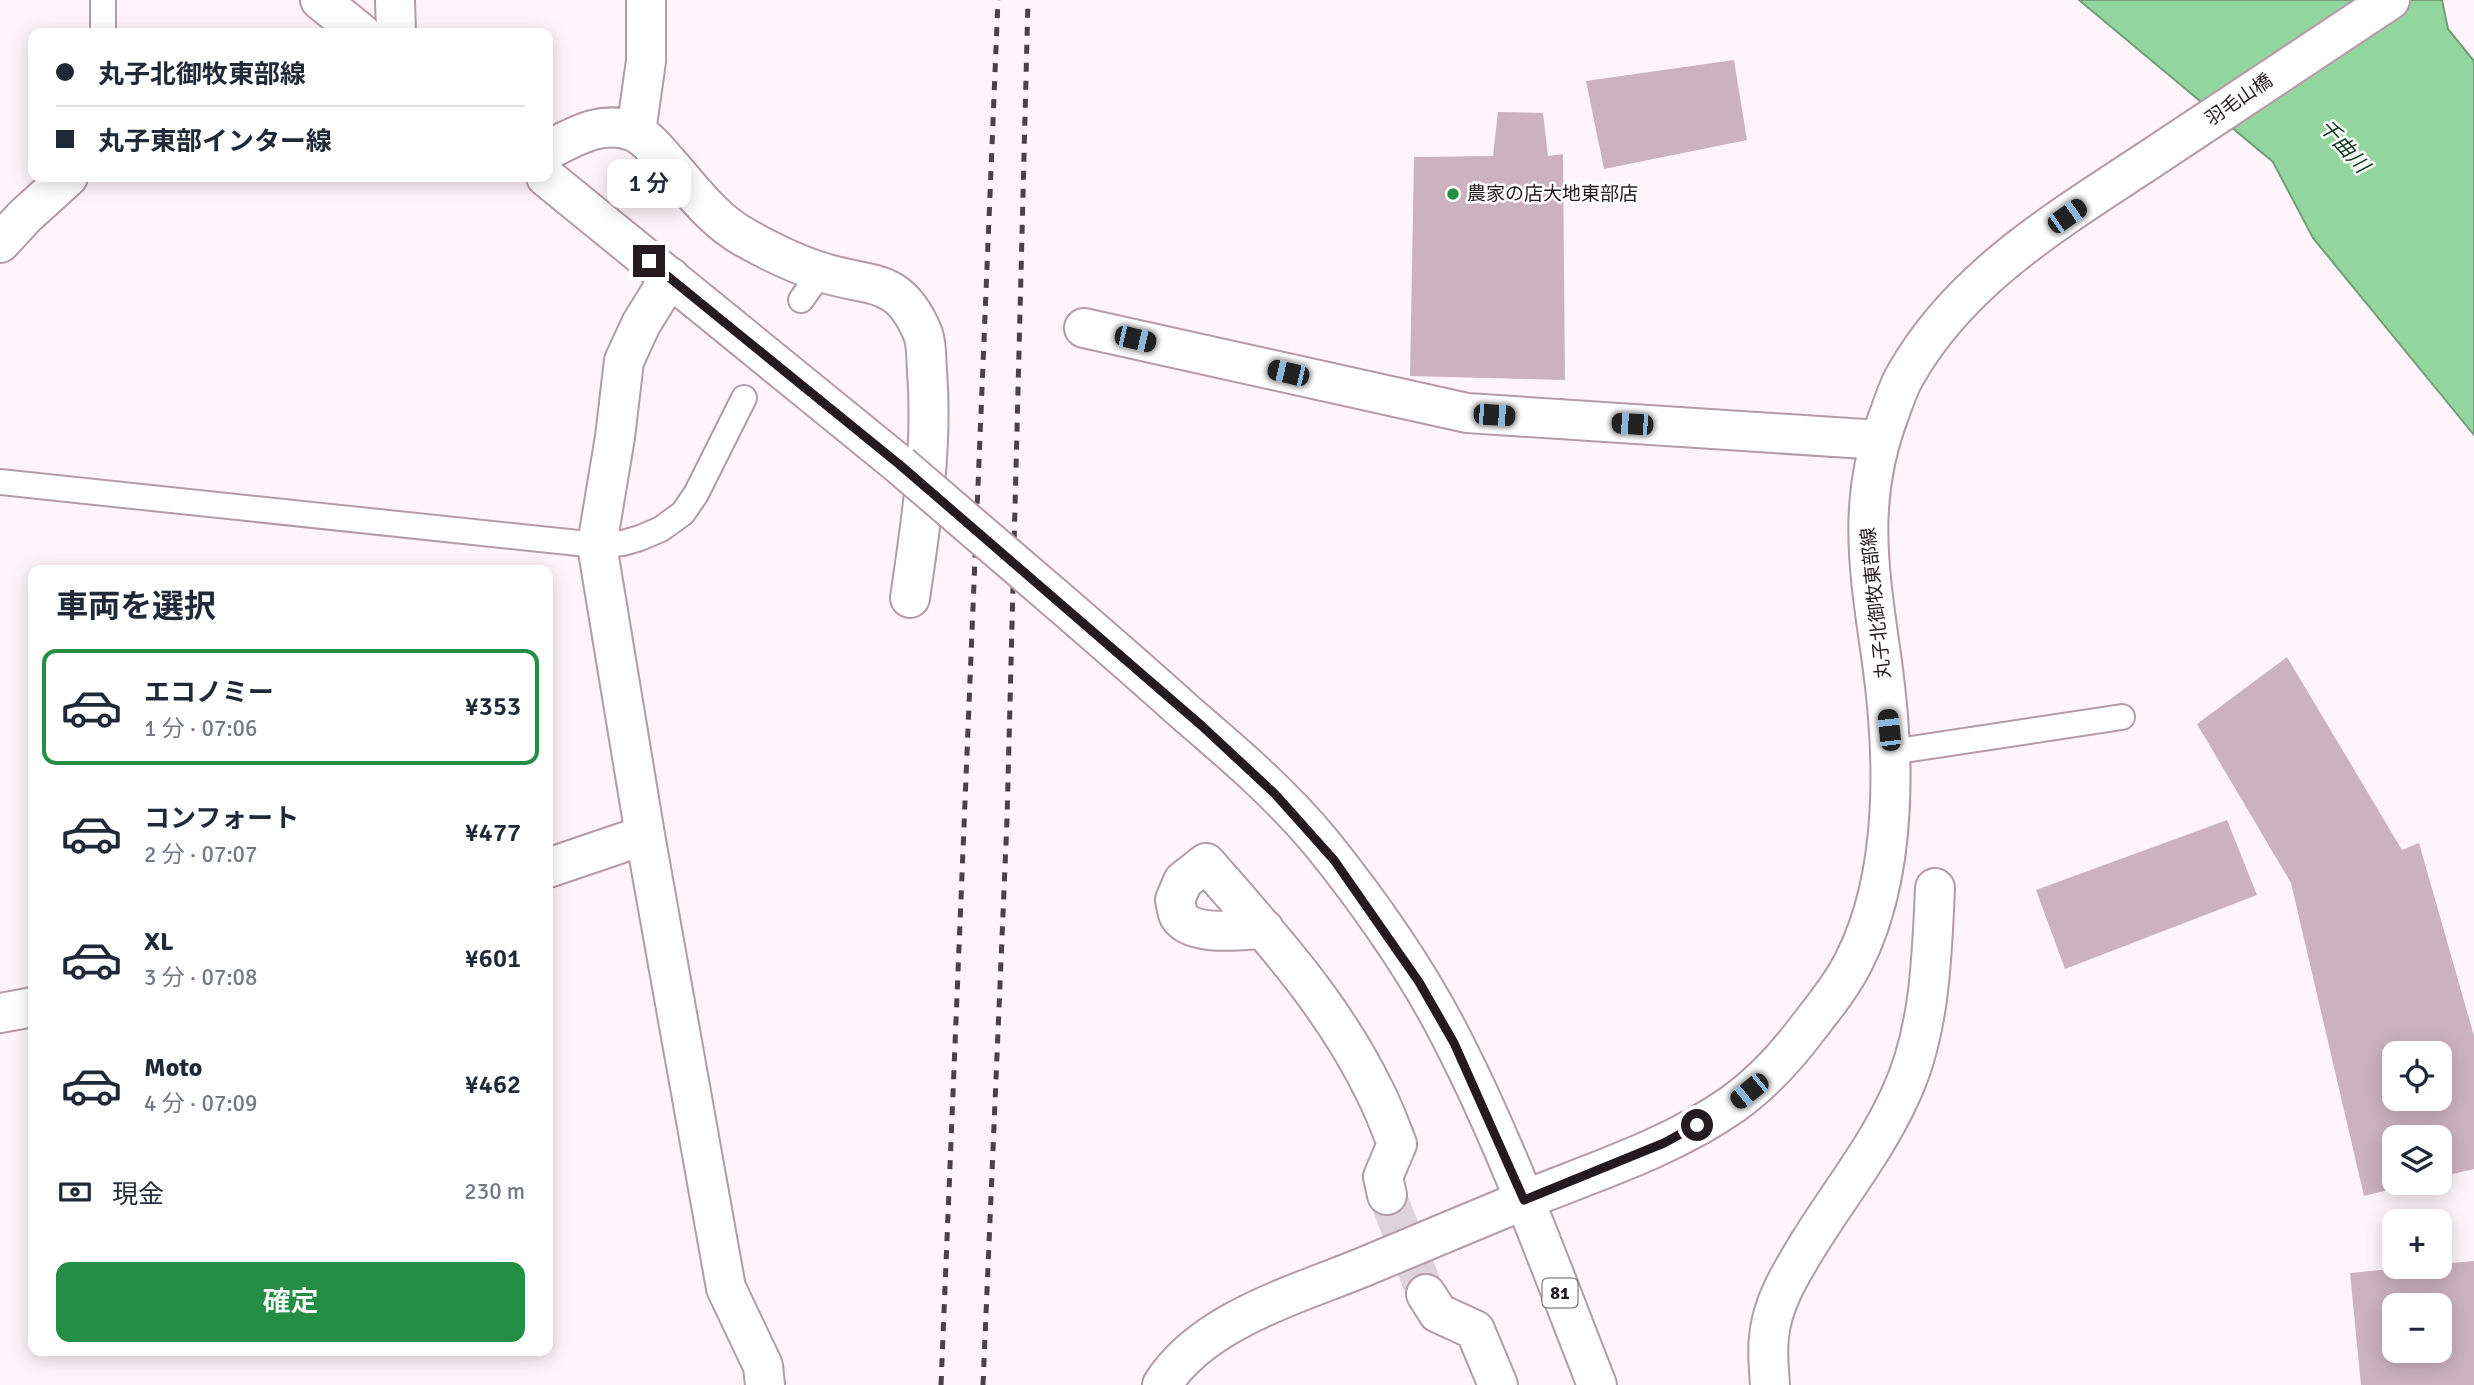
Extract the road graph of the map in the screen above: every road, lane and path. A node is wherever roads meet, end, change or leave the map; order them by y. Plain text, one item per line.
1 (103, 0) edge
2 (320, 0) edge
3 (395, 0) edge
4 (646, 0) edge
5 (2390, 0) edge
6 (103, 28) edge
7 (355, 28) edge
8 (396, 28) edge
9 (636, 132) junction
10 (553, 148) edge
11 (62, 182) edge
12 (552, 182) edge
13 (2088, 201) joint
14 (0, 243) edge
15 (670, 277) junction
16 (1084, 328) dead end
17 (744, 398) dead end
18 (1880, 440) junction
19 (0, 482) edge
20 (597, 545) junction
21 (910, 598) dead end
22 (2122, 717) dead end
23 (1891, 752) junction
24 (645, 835) junction
25 (553, 866) edge
26 (1935, 888) dead end
27 (1264, 929) dead end
28 (28, 1008) edge
29 (0, 1013) edge
30 (1387, 1195) tunnel mouth
31 (1524, 1200) junction
32 (1426, 1294) tunnel mouth
33 (765, 1385) edge
34 (1162, 1385) edge
35 (1497, 1385) edge
36 (1597, 1385) edge
37 (1770, 1385) edge

1 - 6 lane
2 - 7 street
3 - 8 street
4 - 9 street
5 - 13 street, 羽毛山橋
9 - 10 street
9 - 21 street
11 - 14 street
12 - 15 street, 81
13 - 18 street, 丸子北御牧東部線
15 - 20 street
15 - 31 street, 81, bridge
16 - 18 street
17 - 20 lane
18 - 23 street, 丸子北御牧東部線
19 - 20 lane
20 - 24 street
22 - 23 lane
23 - 31 street, 丸子北御牧東部線
24 - 25 street
24 - 33 street
26 - 37 street
27 - 30 street
28 - 29 street
31 - 34 street, 丸子北御牧東部線
31 - 36 street, 81
32 - 35 street

